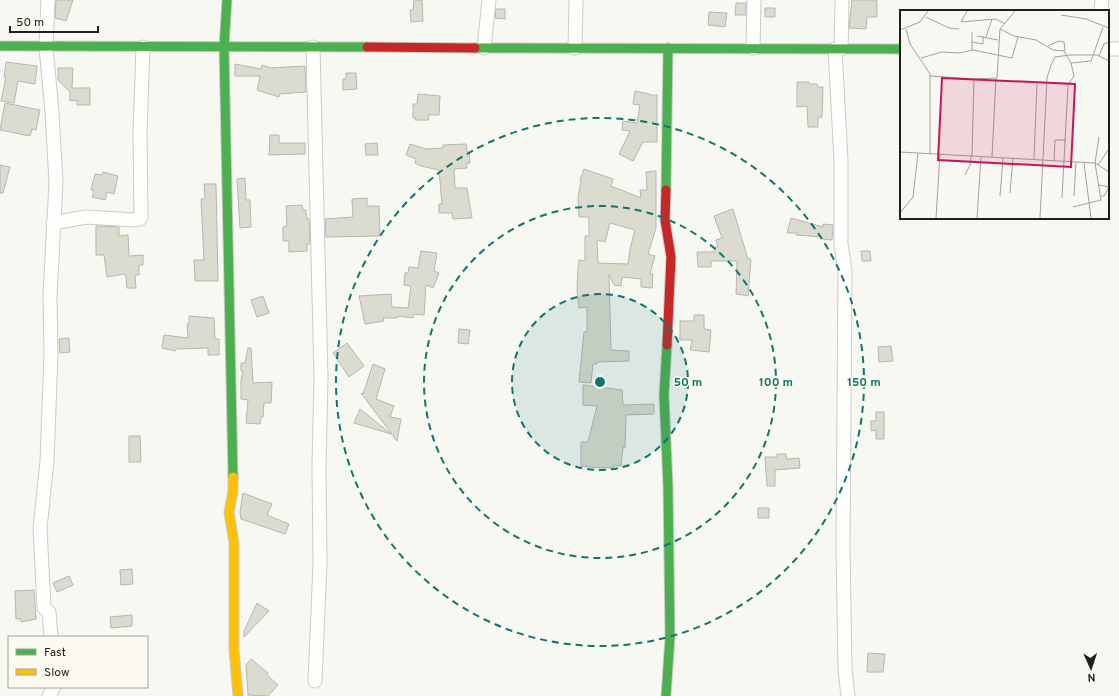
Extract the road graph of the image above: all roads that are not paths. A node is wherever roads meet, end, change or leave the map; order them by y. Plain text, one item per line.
1 (48, 0) edge
2 (227, 0) edge
3 (489, 0) edge
4 (576, 0) edge
5 (754, 0) edge
6 (842, 0) edge
7 (1102, 0) edge
8 (1101, 10) edge
9 (0, 46) edge
10 (46, 46) junction
11 (143, 47) junction
12 (224, 47) junction
13 (313, 47) junction
14 (484, 48) junction
15 (575, 48) junction
16 (668, 48) junction
17 (753, 48) junction
18 (838, 49) junction
19 (900, 49) edge
20 (1109, 49) edge
21 (1119, 50) edge
22 (53, 224) junction
23 (51, 636) edge
24 (315, 681) dead end
25 (238, 696) edge
26 (666, 696) edge
27 (845, 696) edge
28 (848, 696) edge
29 (853, 696) edge

1 - 10 street
2 - 12 street
3 - 14 street
4 - 15 street
5 - 17 street
6 - 18 street
7 - 8 street
9 - 10 street
10 - 11 street
10 - 22 street
11 - 12 street
11 - 22 street
12 - 13 street
12 - 25 street
13 - 14 street
13 - 24 street
14 - 15 street
15 - 16 street
16 - 17 street
16 - 26 street
17 - 18 street
18 - 19 street
18 - 28 street
20 - 21 street
22 - 23 street
27 - 28 street
28 - 29 street

